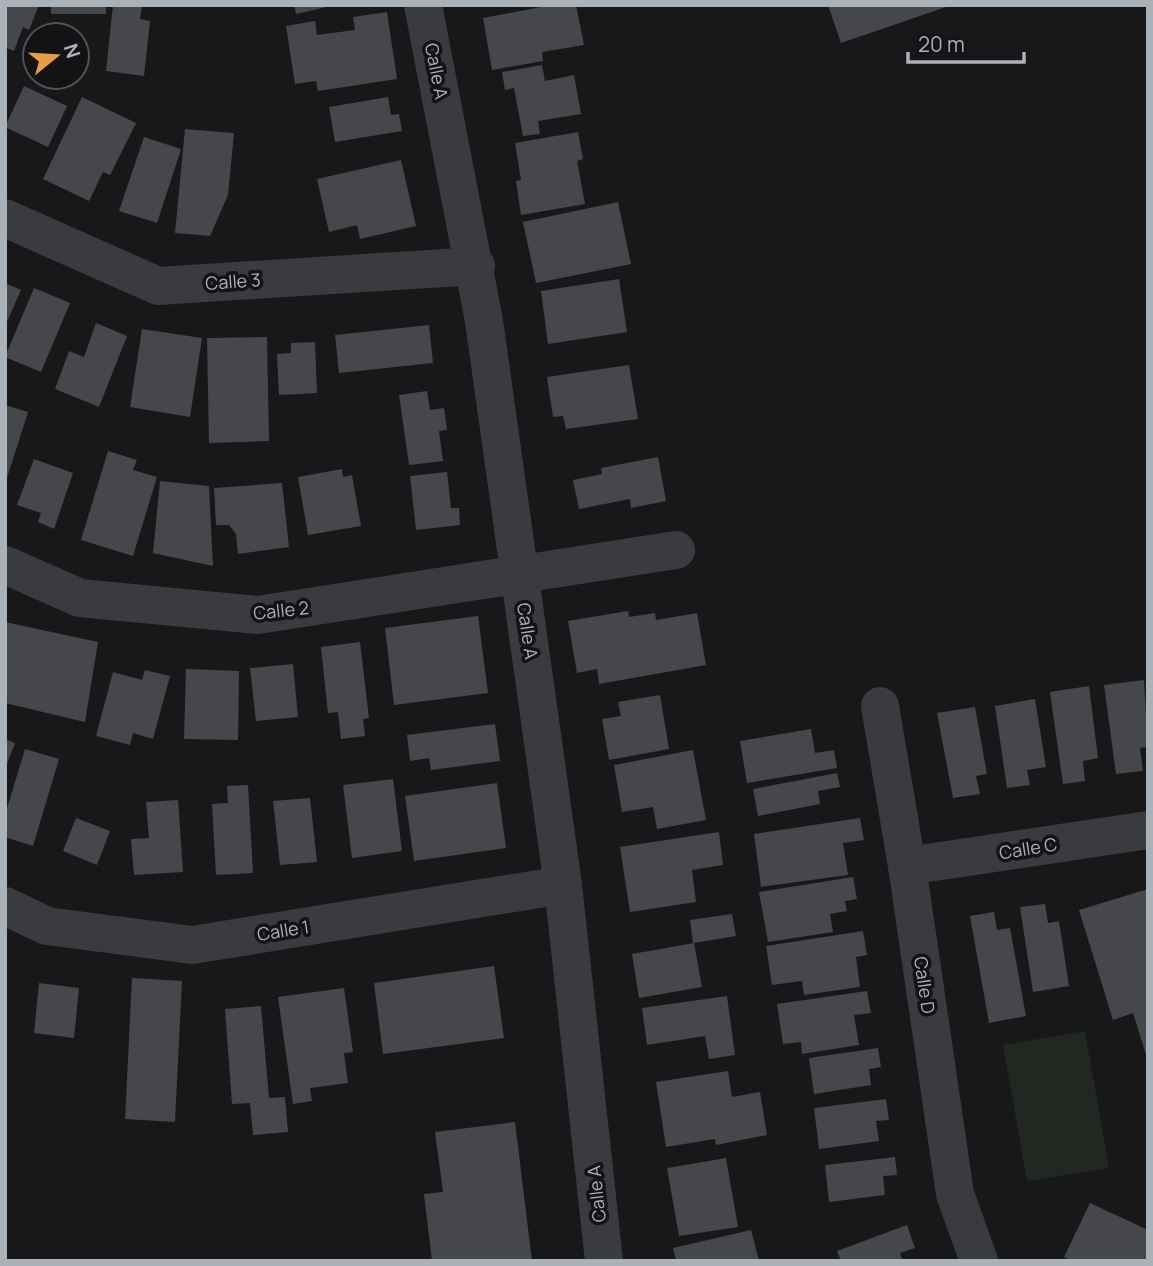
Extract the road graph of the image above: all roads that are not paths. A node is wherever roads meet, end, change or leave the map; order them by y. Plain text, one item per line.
1 (423, 5) edge
2 (5, 218) edge
3 (476, 266) junction
4 (676, 550) dead end
5 (5, 565) edge
6 (520, 574) junction
7 (880, 706) dead end
8 (1148, 830) edge
9 (907, 866) junction
10 (563, 885) junction
11 (5, 906) edge
12 (604, 1261) edge
13 (979, 1261) edge

1 - 3 street, Calle A
2 - 3 street, Calle 3
3 - 6 street, Calle A
4 - 6 street, Calle 2
5 - 6 street, Calle 2
6 - 10 street, Calle A
7 - 9 street, Calle D
8 - 9 street, Calle C
9 - 13 street, Calle D
10 - 11 street, Calle 1
10 - 12 street, Calle A

